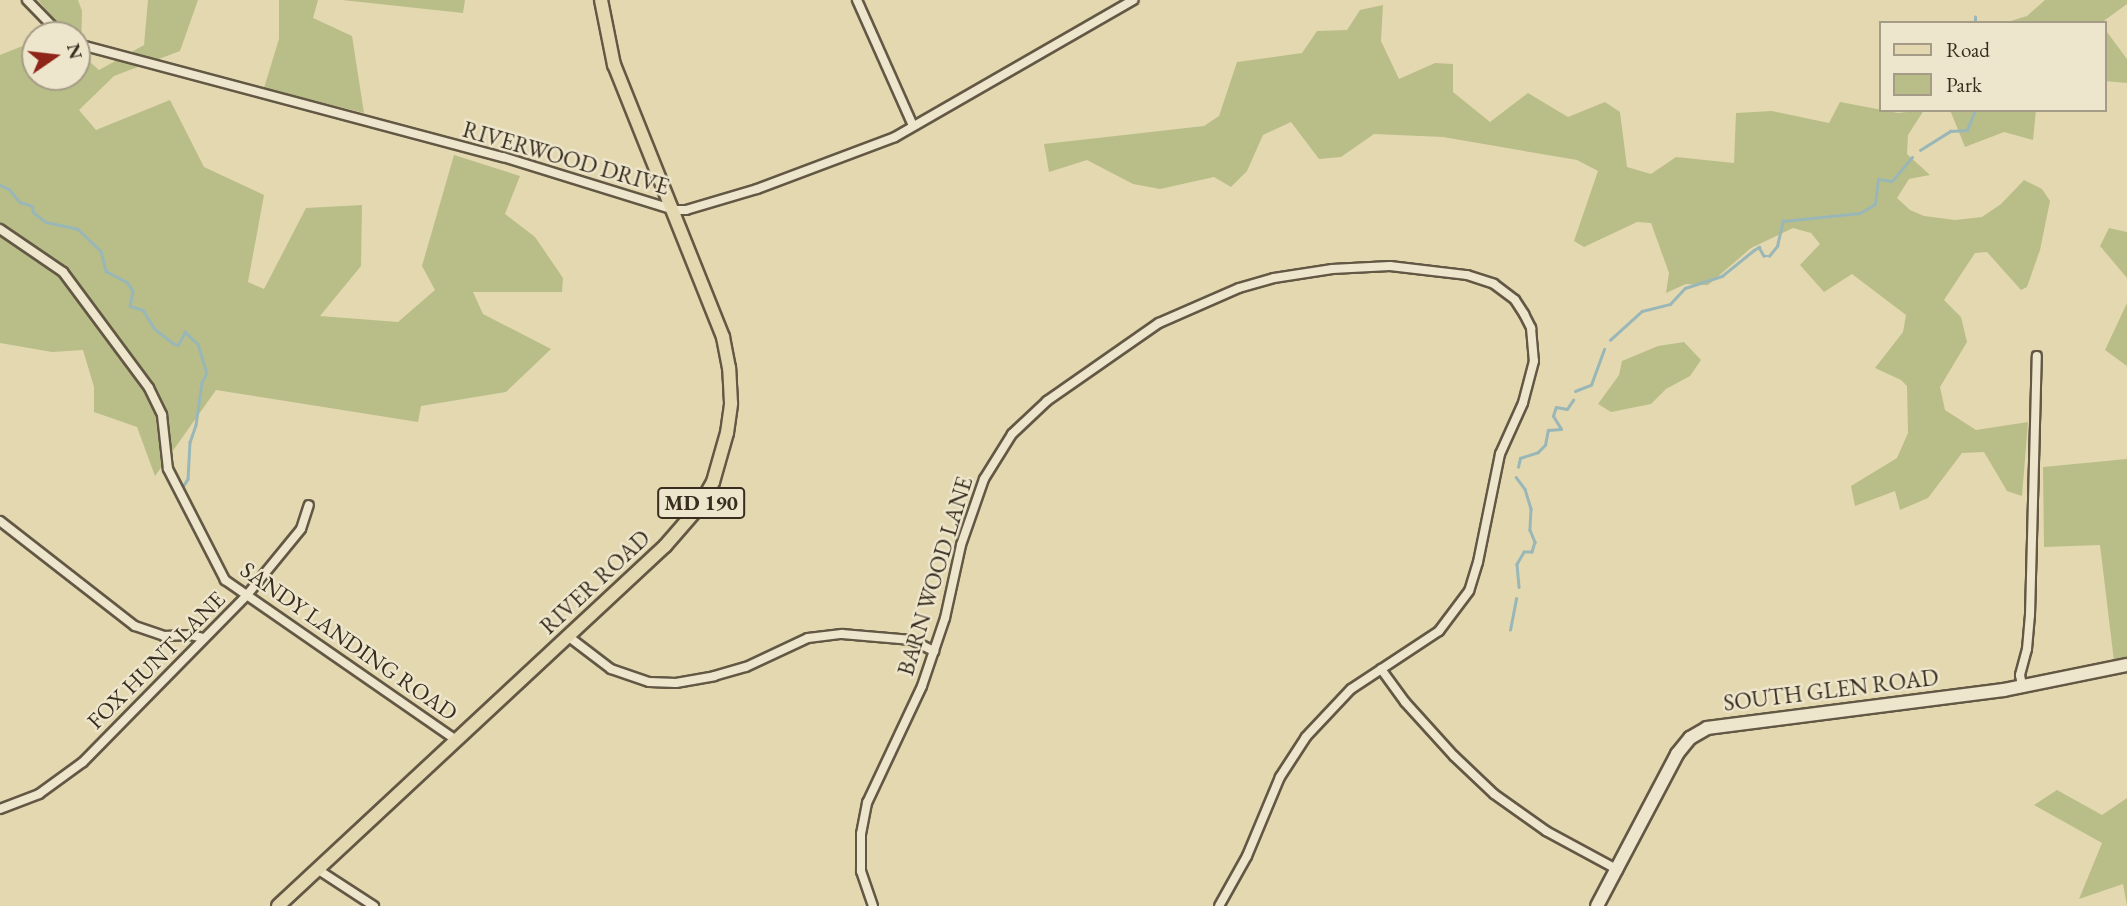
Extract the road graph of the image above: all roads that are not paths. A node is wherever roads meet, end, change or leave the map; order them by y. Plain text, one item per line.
1 (27, 0) edge
2 (601, 0) edge
3 (857, 0) edge
4 (1133, 0) edge
5 (47, 21) edge
6 (91, 48) edge
7 (913, 126) junction
8 (674, 210) junction
9 (0, 229) edge
10 (2037, 356) dead end
11 (309, 505) dead end
12 (0, 521) edge
13 (247, 596) junction
14 (569, 637) junction
15 (203, 638) junction
16 (934, 651) junction
17 (2127, 665) edge
18 (1381, 669) junction
19 (2022, 686) junction
20 (456, 740) junction
21 (0, 809) edge
22 (317, 869) junction
23 (1618, 870) junction
24 (278, 906) edge
25 (374, 906) edge
26 (873, 906) edge
27 (1219, 906) edge
28 (1598, 906) edge

1 - 5 street
2 - 8 main road, RIVER ROAD / MD 190
3 - 7 street
4 - 7 street, RIVERWOOD DRIVE
6 - 8 street, RIVERWOOD DRIVE
7 - 8 street, RIVERWOOD DRIVE
8 - 14 main road, RIVER ROAD / MD 190
9 - 13 street, SANDY LANDING ROAD
10 - 19 street
11 - 13 street, FOX HUNT LANE
12 - 15 street
13 - 15 street, FOX HUNT LANE
13 - 20 street, SANDY LANDING ROAD
14 - 16 street
14 - 20 main road, RIVER ROAD / MD 190
15 - 21 street, FOX HUNT LANE
16 - 18 street, BARN WOOD LANE
16 - 26 street, BARN WOOD LANE
17 - 19 main road, SOUTH GLEN ROAD
18 - 23 street
18 - 27 street, BARN WOOD LANE
19 - 23 main road, SOUTH GLEN ROAD
20 - 22 main road, RIVER ROAD / MD 190
22 - 24 main road, RIVER ROAD / MD 190
22 - 25 street
23 - 28 main road, SOUTH GLEN ROAD

